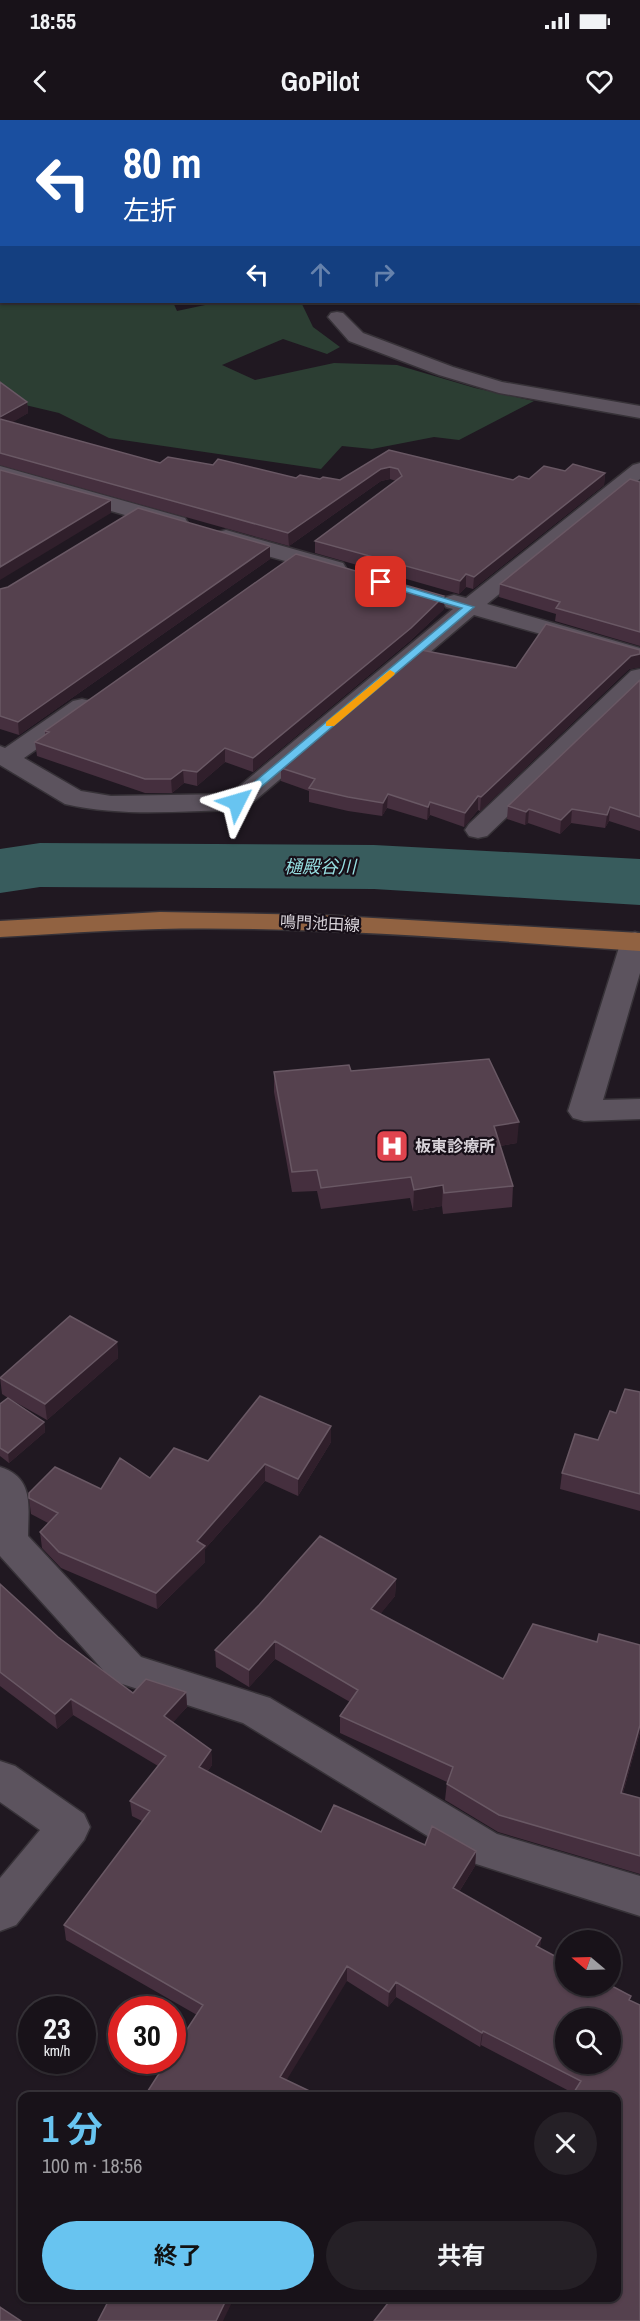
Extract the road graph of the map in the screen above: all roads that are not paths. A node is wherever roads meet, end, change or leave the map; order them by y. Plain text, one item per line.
1 (338, 317) dead end
2 (640, 412) edge
3 (640, 469) edge
4 (0, 472) edge
5 (134, 511) junction
6 (105, 528) edge
7 (312, 542) dead end
8 (293, 556) junction
9 (274, 570) edge
10 (359, 575) edge
11 (436, 597) edge
12 (469, 607) junction
13 (640, 655) edge
14 (640, 676) edge
15 (103, 691) edge
16 (4, 756) edge
17 (478, 830) dead end
18 (0, 929) edge
19 (638, 942) edge
20 (640, 1109) edge
21 (0, 1480) edge
22 (5, 1545) edge
23 (0, 1779) edge
24 (640, 1896) edge
25 (0, 1911) edge

1 - 2 street
3 - 12 street
4 - 5 street
5 - 6 street
5 - 8 street
7 - 8 street
8 - 9 street
8 - 10 street
11 - 12 street
12 - 13 street
12 - 16 street
14 - 17 street
15 - 16 street
18 - 19 main road, 鳴門池田線
19 - 20 street
21 - 22 street
22 - 24 street
23 - 25 street

